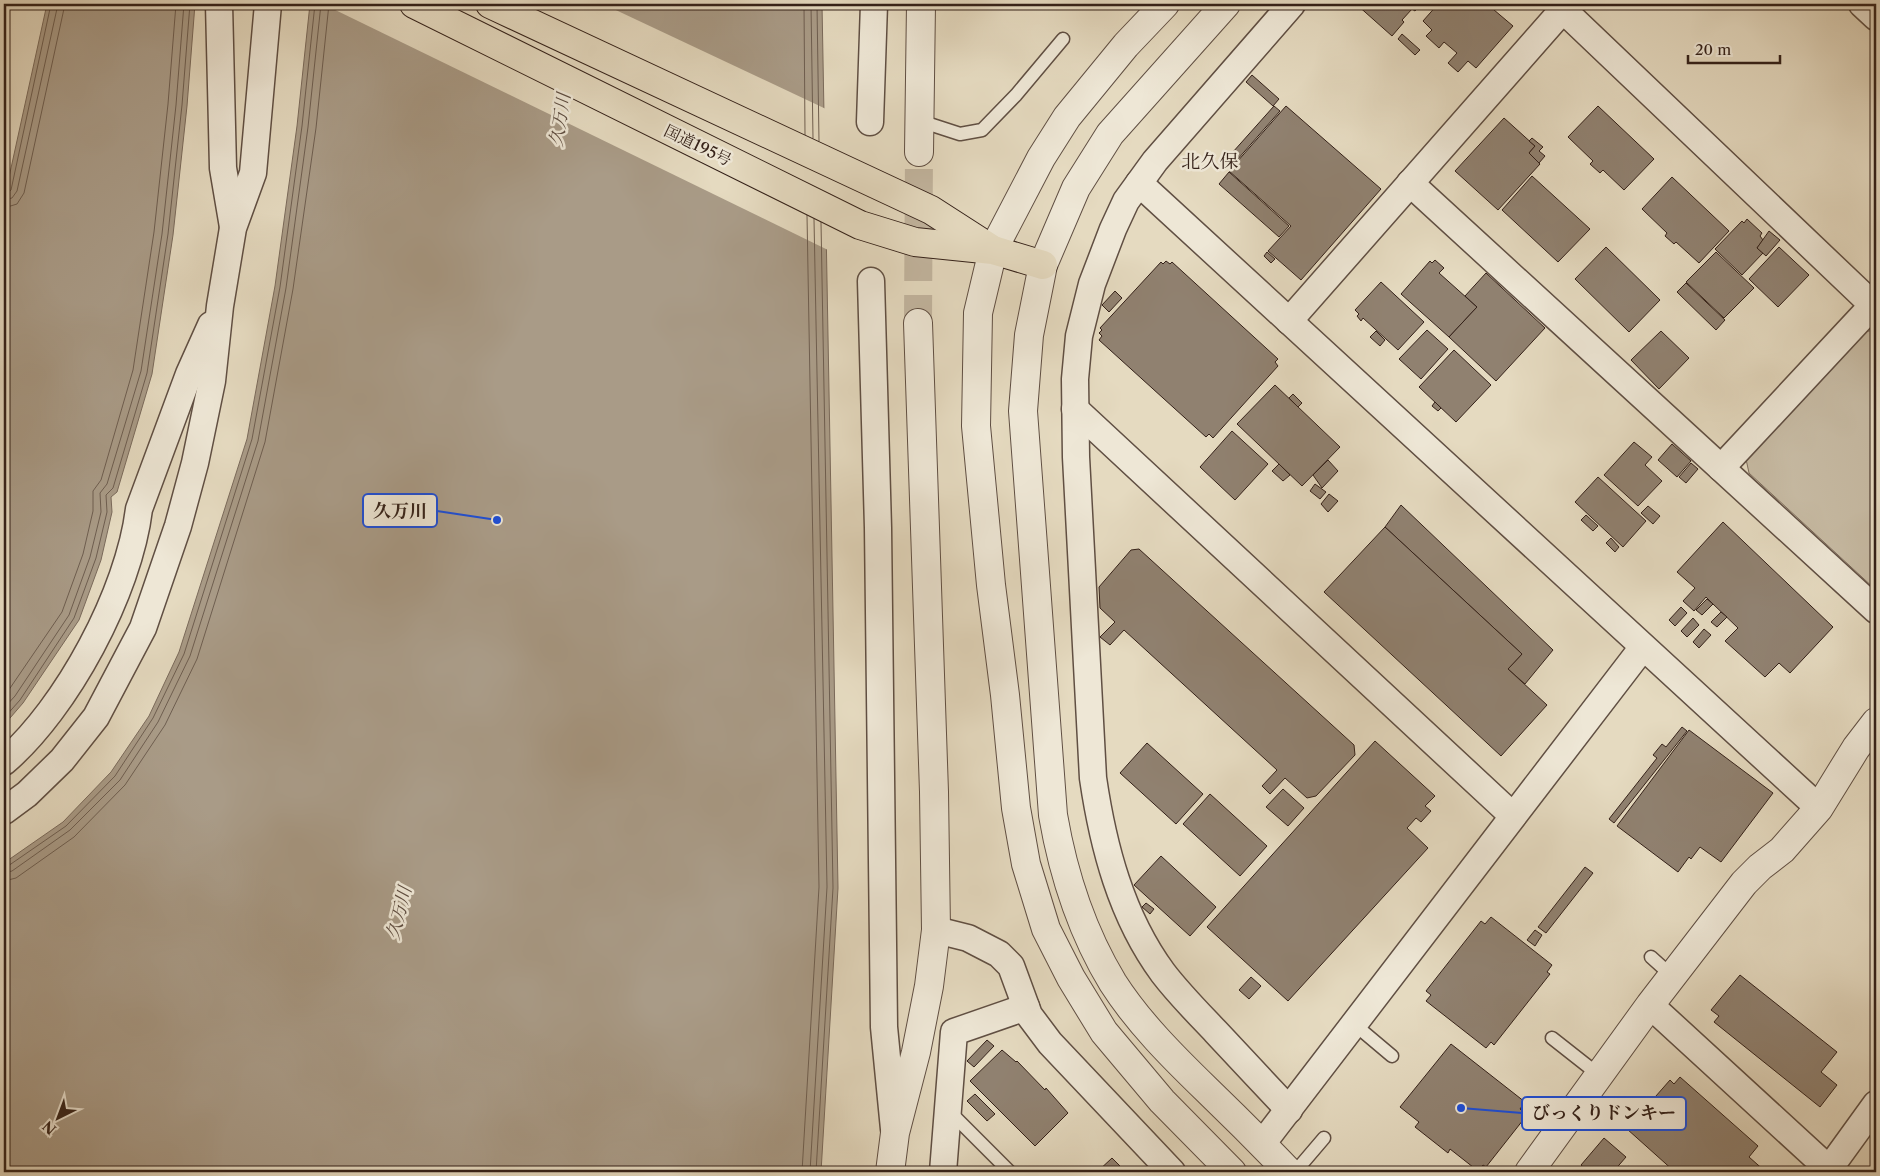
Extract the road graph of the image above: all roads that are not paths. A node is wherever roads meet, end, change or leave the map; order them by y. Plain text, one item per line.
1 (219, 4) edge
2 (268, 4) edge
3 (414, 4) edge
4 (490, 4) edge
5 (874, 4) edge
6 (921, 4) edge
7 (1164, 4) edge
8 (1226, 4) edge
9 (1292, 4) edge
10 (1862, 4) edge
11 (1563, 6) edge
12 (1876, 17) edge
13 (1064, 39) dead end
14 (920, 121) junction
15 (870, 122) dead end
16 (918, 152) tunnel mouth
17 (1139, 183) junction
18 (1410, 183) junction
19 (233, 228) junction
20 (993, 250) junction
21 (1044, 265) junction
22 (871, 281) dead end
23 (220, 306) junction
24 (1875, 306) edge
25 (1289, 320) junction
26 (918, 323) tunnel mouth
27 (1075, 409) junction
28 (1721, 468) junction
29 (1876, 610) edge
30 (1643, 647) junction
31 (1876, 722) edge
32 (4, 762) edge
33 (1819, 808) junction
34 (4, 812) edge
35 (1513, 816) junction
36 (936, 930) junction
37 (1651, 957) dead end
38 (1672, 976) junction
39 (1650, 1005) junction
40 (1026, 1007) junction
41 (1354, 1024) junction
42 (1552, 1038) dead end
43 (1392, 1056) dead end
44 (1599, 1075) junction
45 (1876, 1104) edge
46 (948, 1110) junction
47 (1289, 1110) junction
48 (895, 1133) junction
49 (1324, 1138) dead end
50 (1262, 1144) junction
51 (1831, 1171) edge
52 (890, 1172) edge
53 (943, 1172) edge
54 (1010, 1172) edge
55 (1172, 1172) edge
56 (1232, 1172) edge
57 (1289, 1172) edge
58 (1295, 1172) edge
59 (1530, 1172) edge

1 - 19 street
2 - 19 street
3 - 20 highway, 国道195号
4 - 20 highway, 国道195号
5 - 15 street
6 - 14 street
7 - 20 street
8 - 21 street
9 - 17 street
10 - 12 street
11 - 18 street
11 - 24 street
13 - 14 lane
14 - 16 street
17 - 25 street
17 - 27 street
18 - 25 street
18 - 28 street
19 - 23 street
20 - 21 highway, 国道195号
20 - 56 street
21 - 50 street
22 - 48 street
23 - 32 street
23 - 34 street
24 - 28 street
25 - 30 street
26 - 36 street
27 - 35 street
27 - 47 street
28 - 29 street
30 - 33 street
30 - 35 street
31 - 33 street
33 - 38 street
35 - 41 street
36 - 40 street
36 - 48 street
37 - 38 lane
38 - 39 street
39 - 44 street
39 - 51 street
40 - 46 street
40 - 55 street
41 - 43 lane
41 - 47 street
42 - 44 lane
44 - 59 street
45 - 51 street
46 - 53 street
46 - 54 lane
47 - 50 street
48 - 52 street
49 - 58 lane
50 - 57 street

